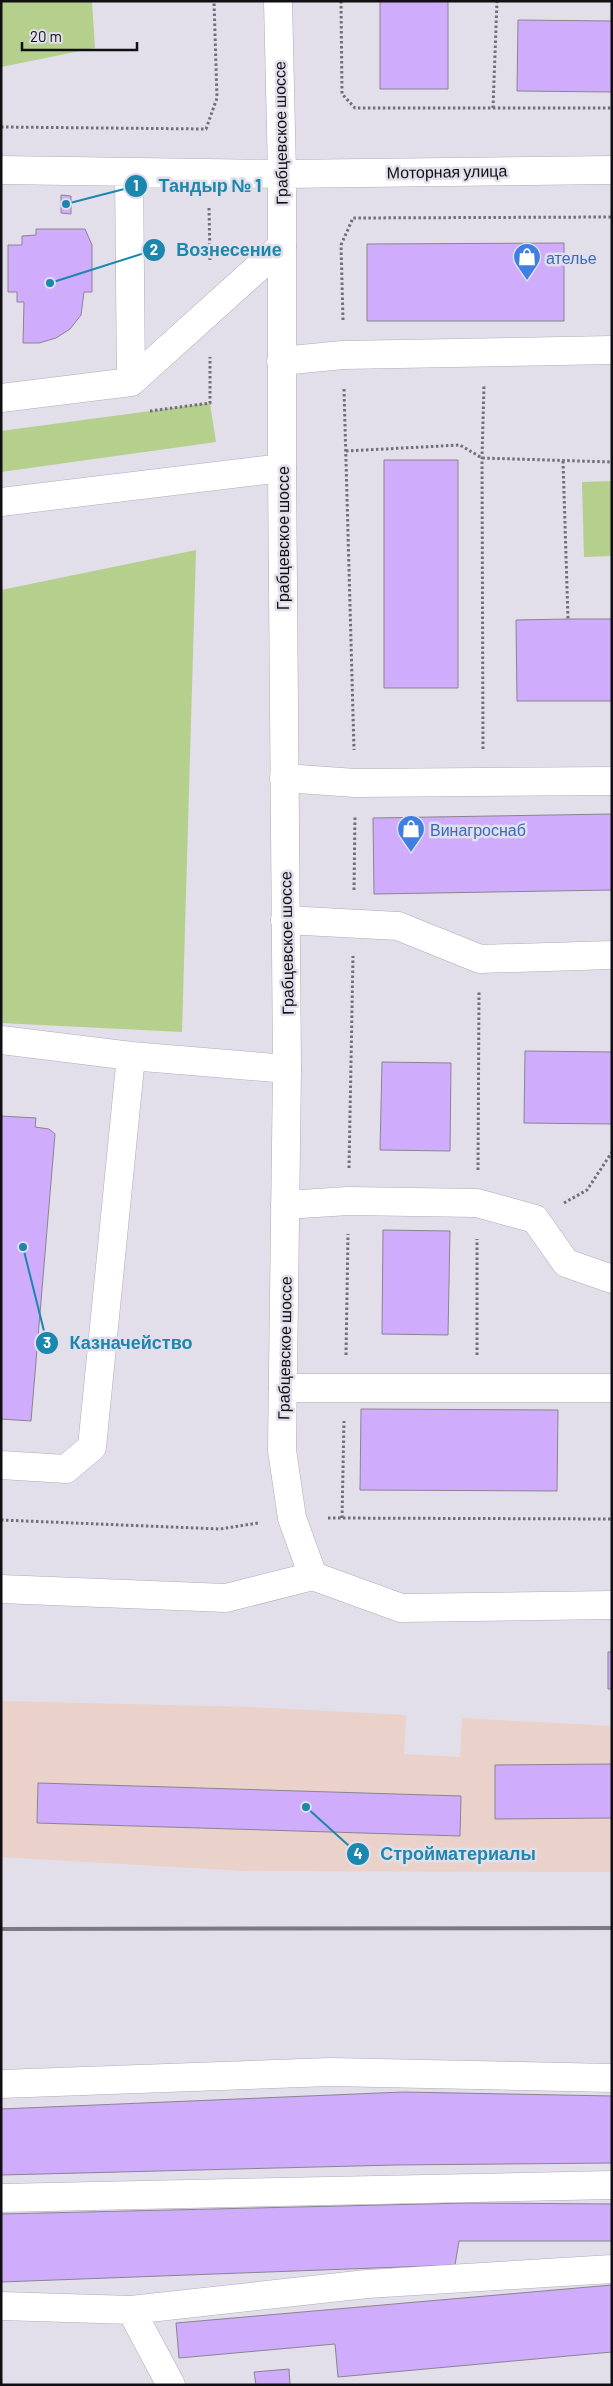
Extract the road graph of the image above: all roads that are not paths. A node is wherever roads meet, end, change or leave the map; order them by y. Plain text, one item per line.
1 (278, 1) edge
2 (1, 170) edge
3 (612, 170) edge
4 (129, 172) junction
5 (282, 174) junction
6 (282, 246) junction
7 (612, 350) edge
8 (281, 361) junction
9 (131, 382) junction
10 (1, 398) edge
11 (282, 468) junction
12 (1, 502) edge
13 (284, 778) junction
14 (612, 781) edge
15 (285, 920) junction
16 (612, 955) edge
17 (1, 1040) edge
18 (131, 1056) junction
19 (287, 1069) junction
20 (285, 1205) junction
21 (612, 1279) edge
22 (283, 1388) junction
23 (612, 1388) edge
24 (1, 1465) edge
25 (313, 1576) junction
26 (1, 1589) edge
27 (612, 1605) edge
28 (612, 2078) edge
29 (1, 2084) edge
30 (612, 2185) edge
31 (1, 2198) edge
32 (612, 2269) edge
33 (1, 2306) edge
34 (131, 2310) junction
35 (171, 2385) edge

1 - 5 main road, Грабцевское шоссе
2 - 4 main road, Моторная улица
3 - 5 main road, Моторная улица
4 - 5 main road, Моторная улица
4 - 9 main road
5 - 6 main road, Грабцевское шоссе
6 - 8 main road, Грабцевское шоссе
6 - 9 main road
7 - 8 main road
8 - 11 main road, Грабцевское шоссе
9 - 10 main road
11 - 12 main road
11 - 13 main road, Грабцевское шоссе
13 - 14 main road
13 - 15 main road, Грабцевское шоссе
15 - 16 main road
15 - 19 main road, Грабцевское шоссе
17 - 18 main road
18 - 19 main road
18 - 24 main road
19 - 20 main road, Грабцевское шоссе
20 - 21 main road
20 - 22 main road, Грабцевское шоссе
22 - 23 main road
22 - 25 main road, Грабцевское шоссе
25 - 26 main road
25 - 27 main road
28 - 29 main road
30 - 31 main road
32 - 34 main road
33 - 34 main road
34 - 35 main road

